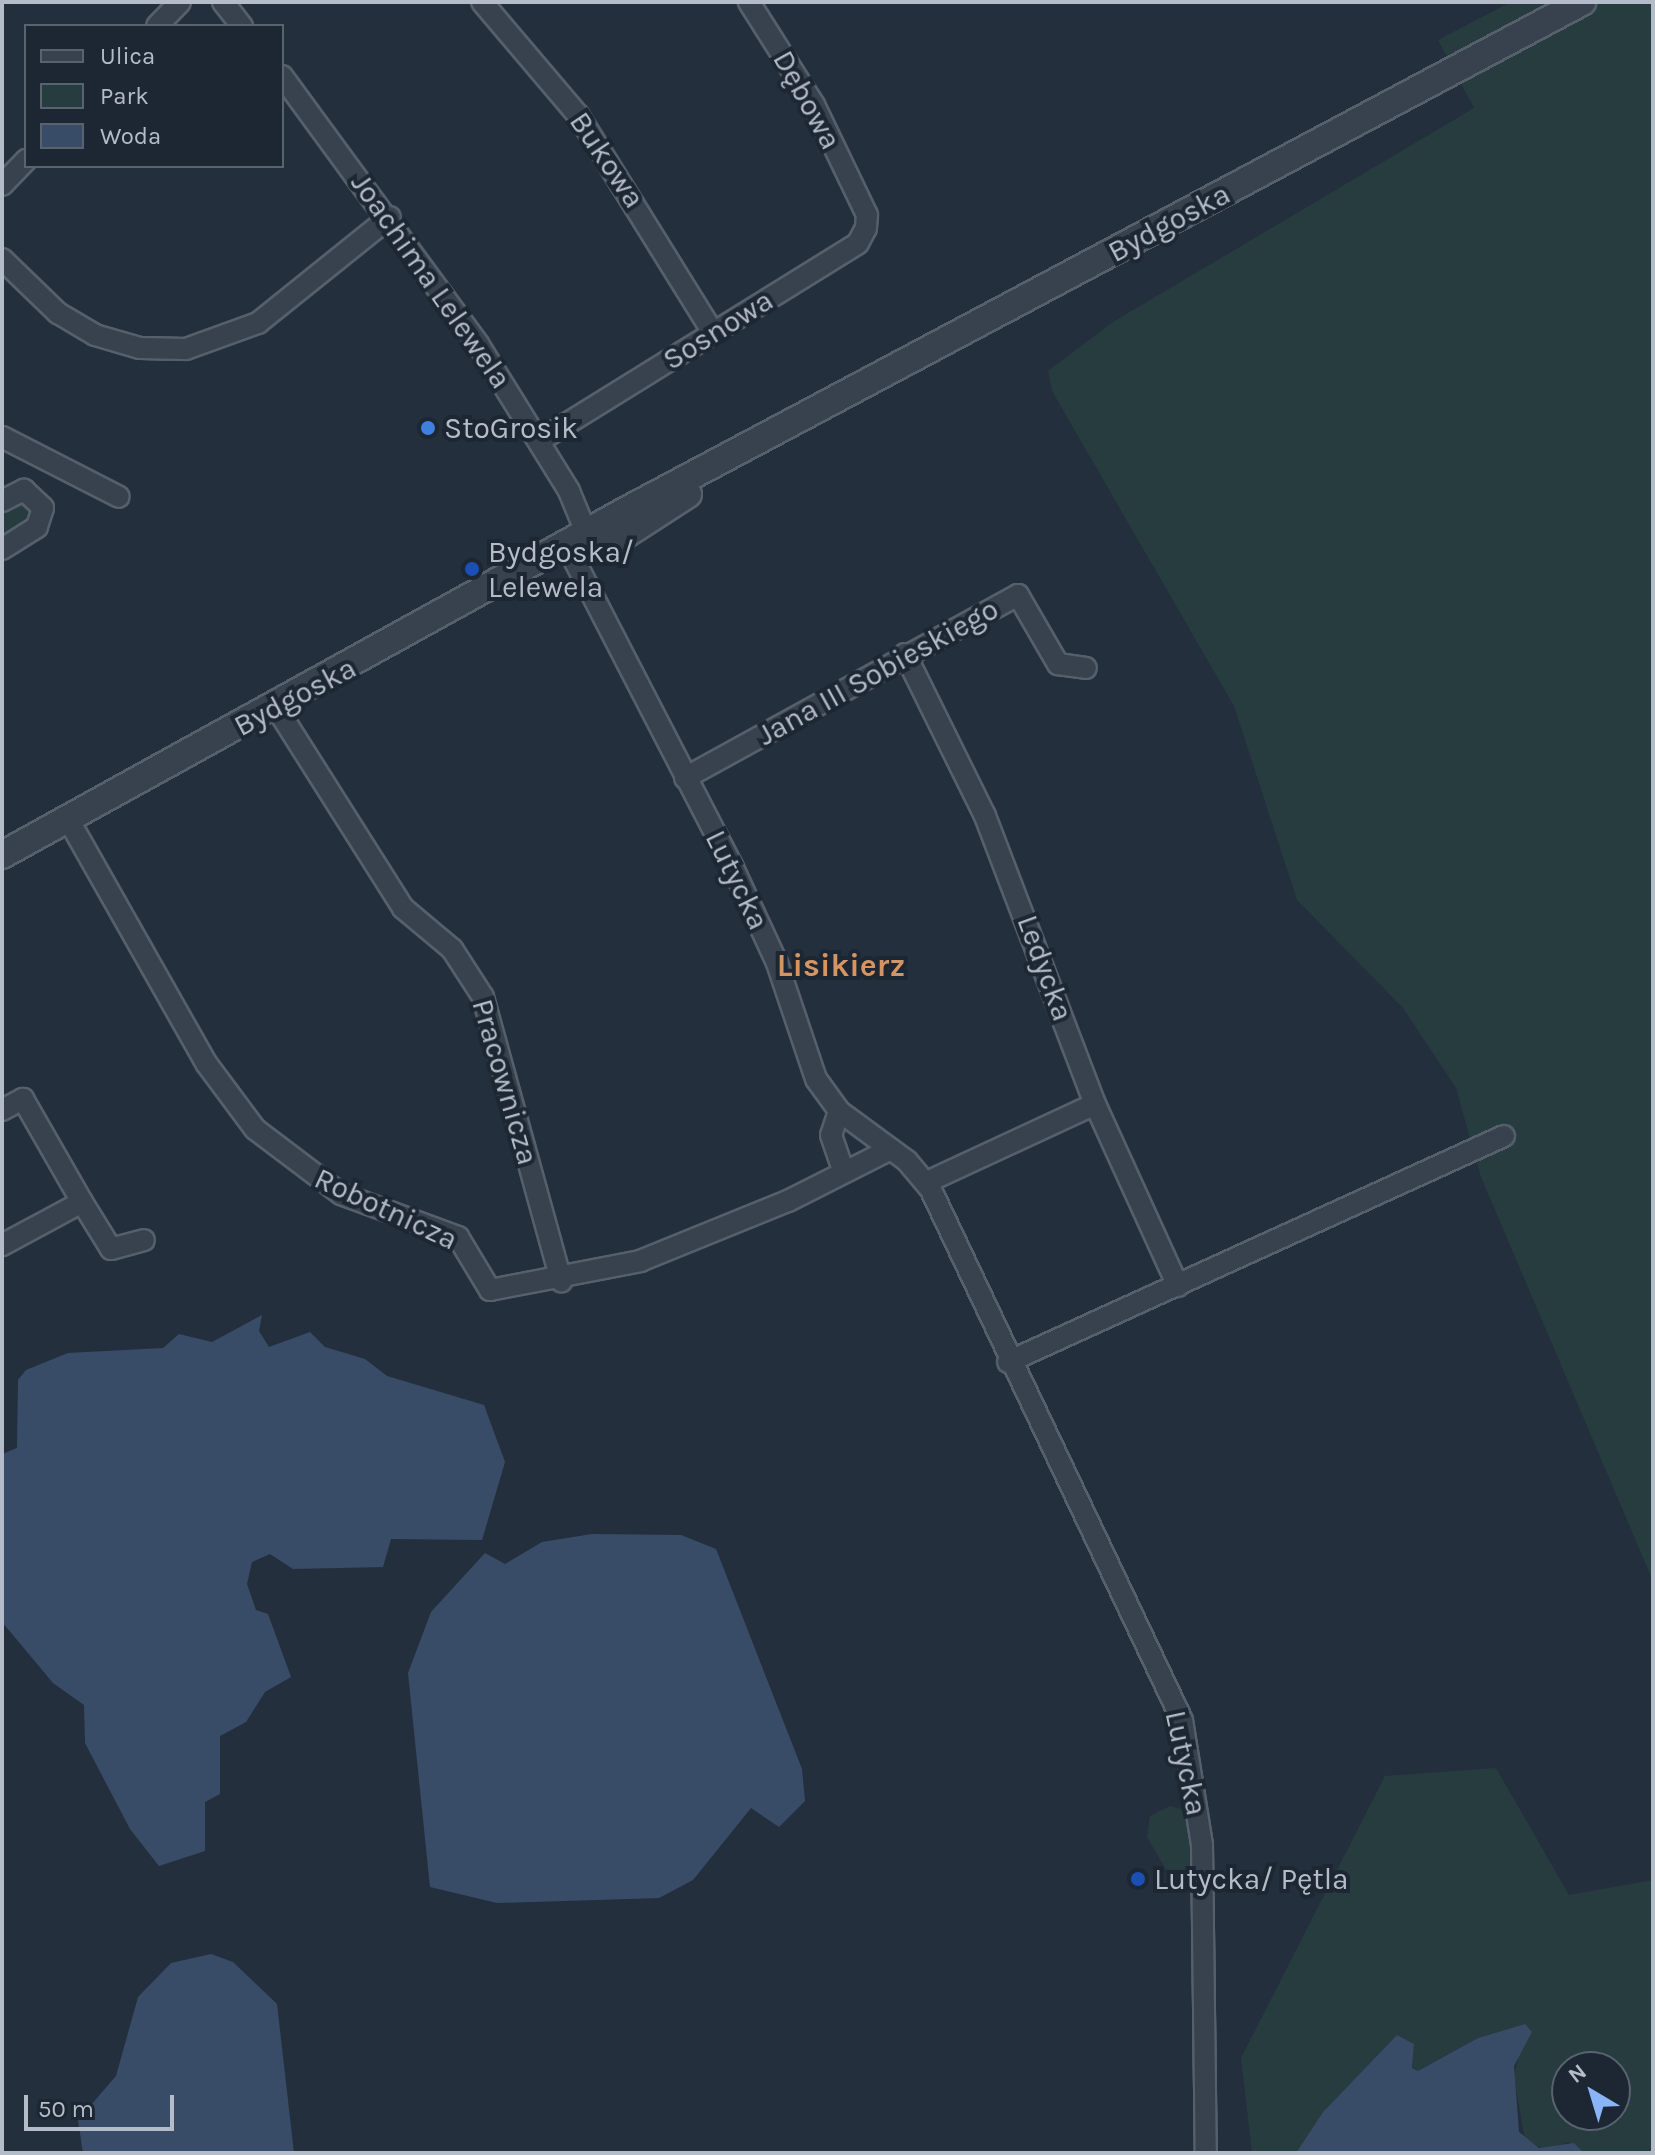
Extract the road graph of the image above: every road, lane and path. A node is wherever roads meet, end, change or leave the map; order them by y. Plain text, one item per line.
1 (180, 2) edge
2 (223, 2) edge
3 (482, 2) edge
4 (749, 2) edge
5 (1582, 2) edge
6 (159, 24) edge
7 (240, 24) edge
8 (284, 79) edge
9 (24, 162) edge
10 (2, 185) edge
11 (860, 201) joint
12 (390, 217) junction
13 (2, 259) edge
14 (713, 333) junction
15 (2, 437) edge
16 (539, 441) junction
17 (119, 497) dead end
18 (2, 501) edge
19 (578, 543) junction
20 (2, 549) edge
21 (905, 654) junction
22 (1086, 668) dead end
23 (276, 707) junction
24 (685, 778) junction
25 (68, 819) junction
26 (2, 855) edge
27 (1095, 1104) junction
28 (2, 1110) edge
29 (839, 1111) junction
30 (1504, 1136) dead end
31 (891, 1149) junction
32 (843, 1170) junction
33 (927, 1182) junction
34 (82, 1202) junction
35 (144, 1240) dead end
36 (2, 1245) edge
37 (561, 1281) junction
38 (1178, 1286) junction
39 (1008, 1362) junction
40 (1206, 2153) edge

1 - 6 street
2 - 7 street
3 - 14 street, Bukowa
4 - 11 street, Dębowa
5 - 19 street, Bydgoska
8 - 12 street, Joachima Lelewela
9 - 10 street
11 - 14 street, Sosnowa
12 - 13 street
12 - 16 street, Joachima Lelewela
14 - 16 street, Sosnowa
15 - 17 street
16 - 19 street, Joachima Lelewela
18 - 20 street
19 - 23 street, Bydgoska
19 - 24 street, Lutycka
21 - 22 street, Jana III Sobieskiego
21 - 24 street, Jana III Sobieskiego
21 - 27 street, Ledycka
23 - 25 street, Bydgoska
23 - 37 street, Pracownicza
24 - 29 street, Lutycka
25 - 26 street, Bydgoska
25 - 37 street, Robotnicza
27 - 33 street
27 - 38 street, Ledycka
28 - 34 street
29 - 31 street, Lutycka
29 - 32 street
30 - 38 street
31 - 32 street, Robotnicza
31 - 33 street, Lutycka
32 - 37 street, Robotnicza
33 - 39 street, Lutycka
34 - 35 street
34 - 36 street
38 - 39 street
39 - 40 street, Lutycka

